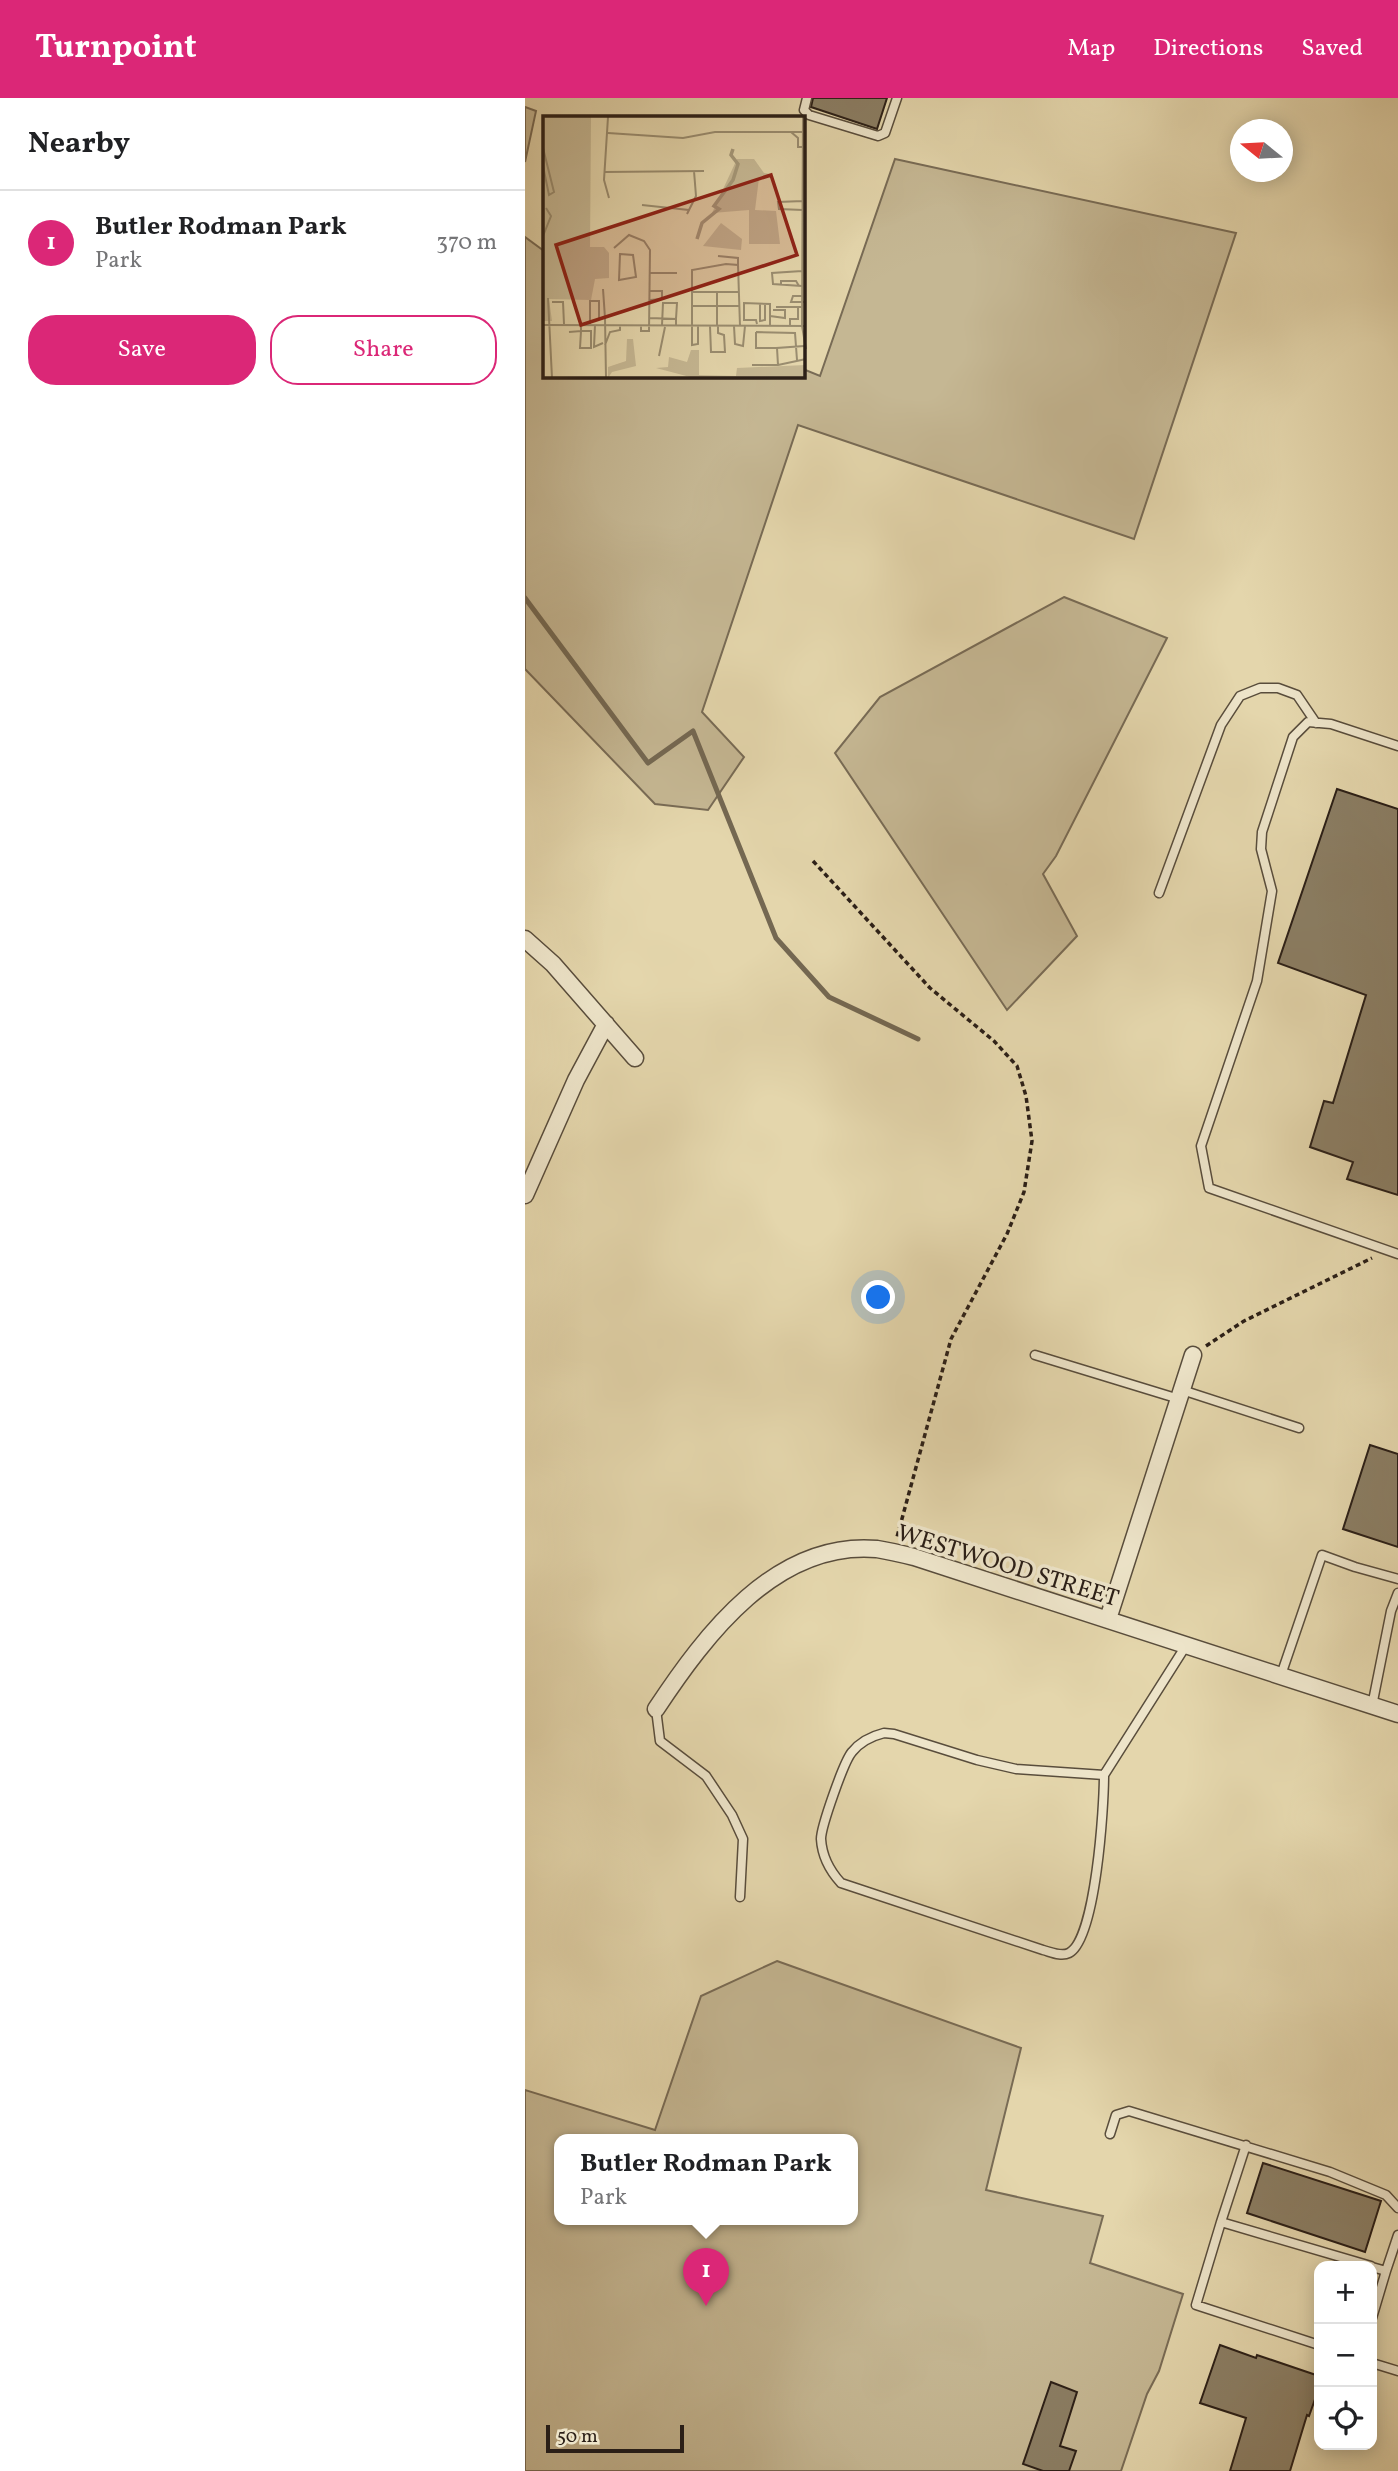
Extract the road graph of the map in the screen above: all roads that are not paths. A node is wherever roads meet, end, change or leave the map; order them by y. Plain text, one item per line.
1 (807, 98) edge
2 (897, 98) edge
3 (1316, 723) junction
4 (1398, 746) edge
5 (1159, 893) dead end
6 (525, 940) edge
7 (606, 1024) junction
8 (635, 1058) dead end
9 (525, 1195) edge
10 (1398, 1254) edge
11 (1035, 1355) dead end
12 (1192, 1355) road end
13 (1180, 1394) junction
14 (1299, 1428) dead end
15 (1398, 1579) edge
16 (1398, 1593) edge
17 (1108, 1619) junction
18 (1187, 1644) junction
19 (1280, 1675) junction
20 (1372, 1706) junction
21 (656, 1709) joint
22 (1398, 1714) edge
23 (1104, 1775) junction
24 (740, 1897) dead end
25 (1110, 2134) dead end
26 (1246, 2146) junction
27 (1398, 2208) edge
28 (1221, 2221) junction
29 (1398, 2235) edge
30 (1354, 2261) edge
31 (1377, 2268) edge
32 (1386, 2271) junction
33 (1377, 2301) edge
34 (1314, 2344) edge
35 (1377, 2365) edge
36 (1398, 2371) edge

1 - 2 lane
3 - 4 lane
3 - 5 lane
3 - 10 lane
6 - 7 street
7 - 8 street
7 - 9 street
11 - 13 lane
12 - 13 street
13 - 14 lane
13 - 17 street
15 - 19 lane
16 - 20 lane
17 - 18 street, WESTWOOD STREET
17 - 21 street, WESTWOOD STREET
18 - 19 street, WESTWOOD STREET
18 - 23 lane
19 - 20 street, WESTWOOD STREET
20 - 22 street, WESTWOOD STREET
21 - 24 lane
23 - 23 lane
25 - 26 lane
26 - 27 lane
26 - 28 lane
28 - 30 lane
28 - 34 lane
29 - 32 lane
31 - 32 lane
32 - 33 lane
35 - 36 lane

